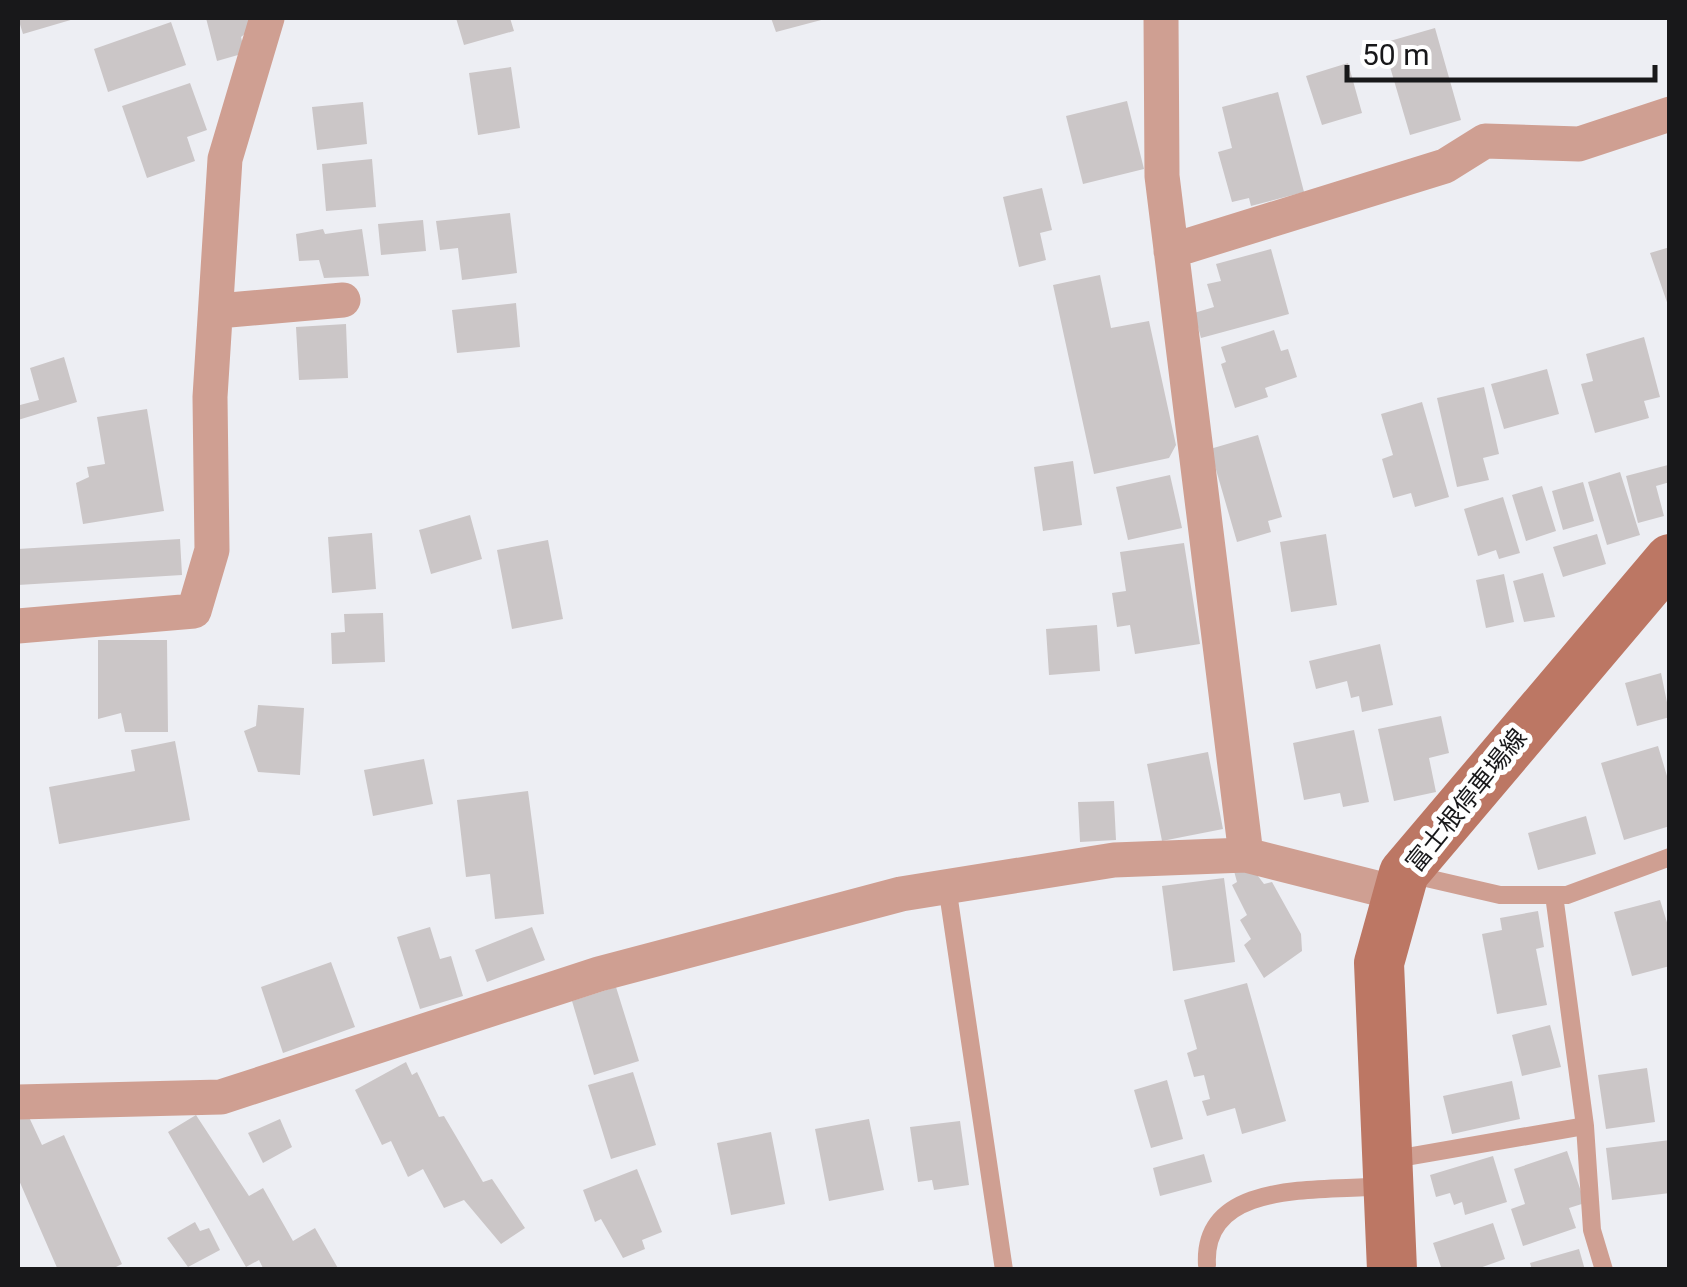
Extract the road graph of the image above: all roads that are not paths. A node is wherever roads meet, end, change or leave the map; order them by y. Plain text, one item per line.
1 (267, 18) edge
2 (1162, 18) edge
3 (1670, 114) edge
4 (1171, 251) junction
5 (343, 300) dead end
6 (218, 311) junction
7 (1670, 559) edge
8 (18, 626) edge
9 (1246, 855) junction
10 (1670, 857) edge
11 (1400, 883) junction
12 (947, 886) junction
13 (1554, 895) junction
14 (18, 1102) edge
15 (1585, 1126) junction
16 (1388, 1173) junction
17 (1208, 1265) dead end
18 (1004, 1270) edge
19 (1392, 1270) edge
20 (1604, 1270) edge

1 - 6 street
2 - 4 street
3 - 4 street
4 - 9 street
5 - 6 street
6 - 8 street
7 - 11 main road, 富士根停車場線
9 - 11 street
9 - 12 street
10 - 13 lane
11 - 13 lane
11 - 16 main road, 富士根停車場線
12 - 14 street
12 - 18 lane
13 - 15 lane
15 - 16 lane
15 - 20 lane
16 - 17 lane
16 - 19 main road, 富士根停車場線

